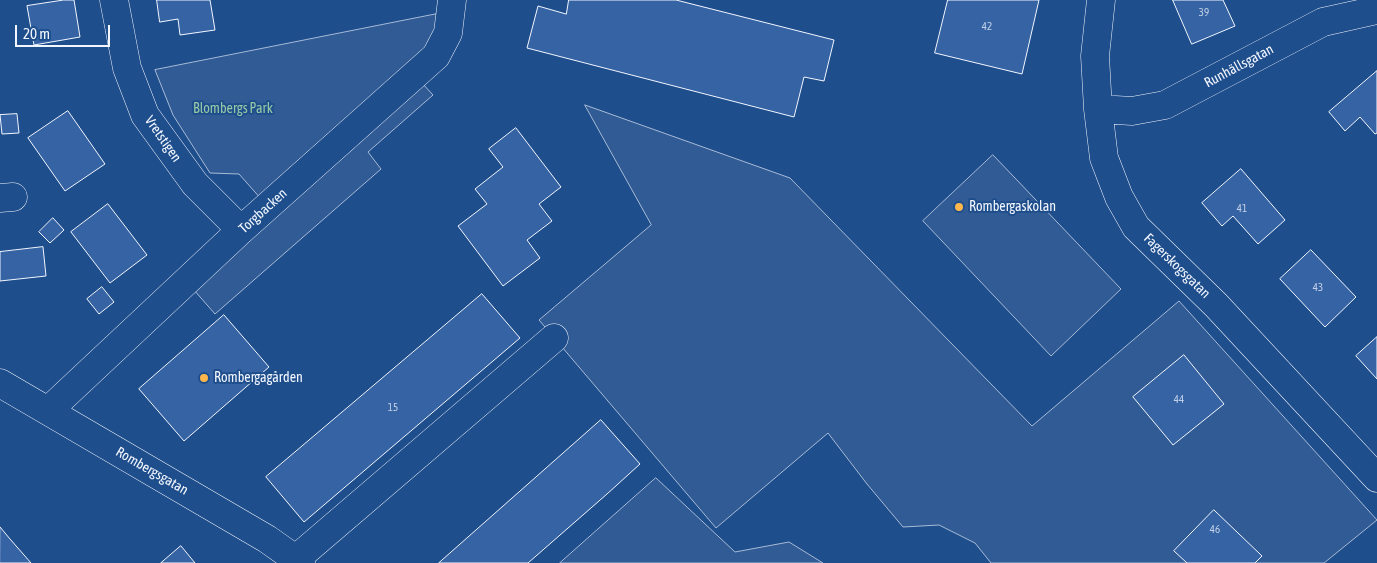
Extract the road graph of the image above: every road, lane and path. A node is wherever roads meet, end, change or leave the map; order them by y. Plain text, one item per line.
1 (114, 0) edge
2 (452, 0) edge
3 (1101, 0) edge
4 (1377, 10) edge
5 (1098, 109) junction
6 (241, 230) junction
7 (554, 338) dead end
8 (0, 383) edge
9 (49, 410) junction
10 (1377, 478) edge
11 (299, 561) edge

1 - 6 street, Vretstigen
2 - 6 street, Torgbacken
3 - 5 street, Fagerskogsgatan
4 - 5 street, Runhällsgatan
5 - 10 street, Fagerskogsgatan
6 - 9 street, Torgbacken
7 - 11 street
8 - 9 street, Rombergsgatan
9 - 11 street, Rombergsgatan

